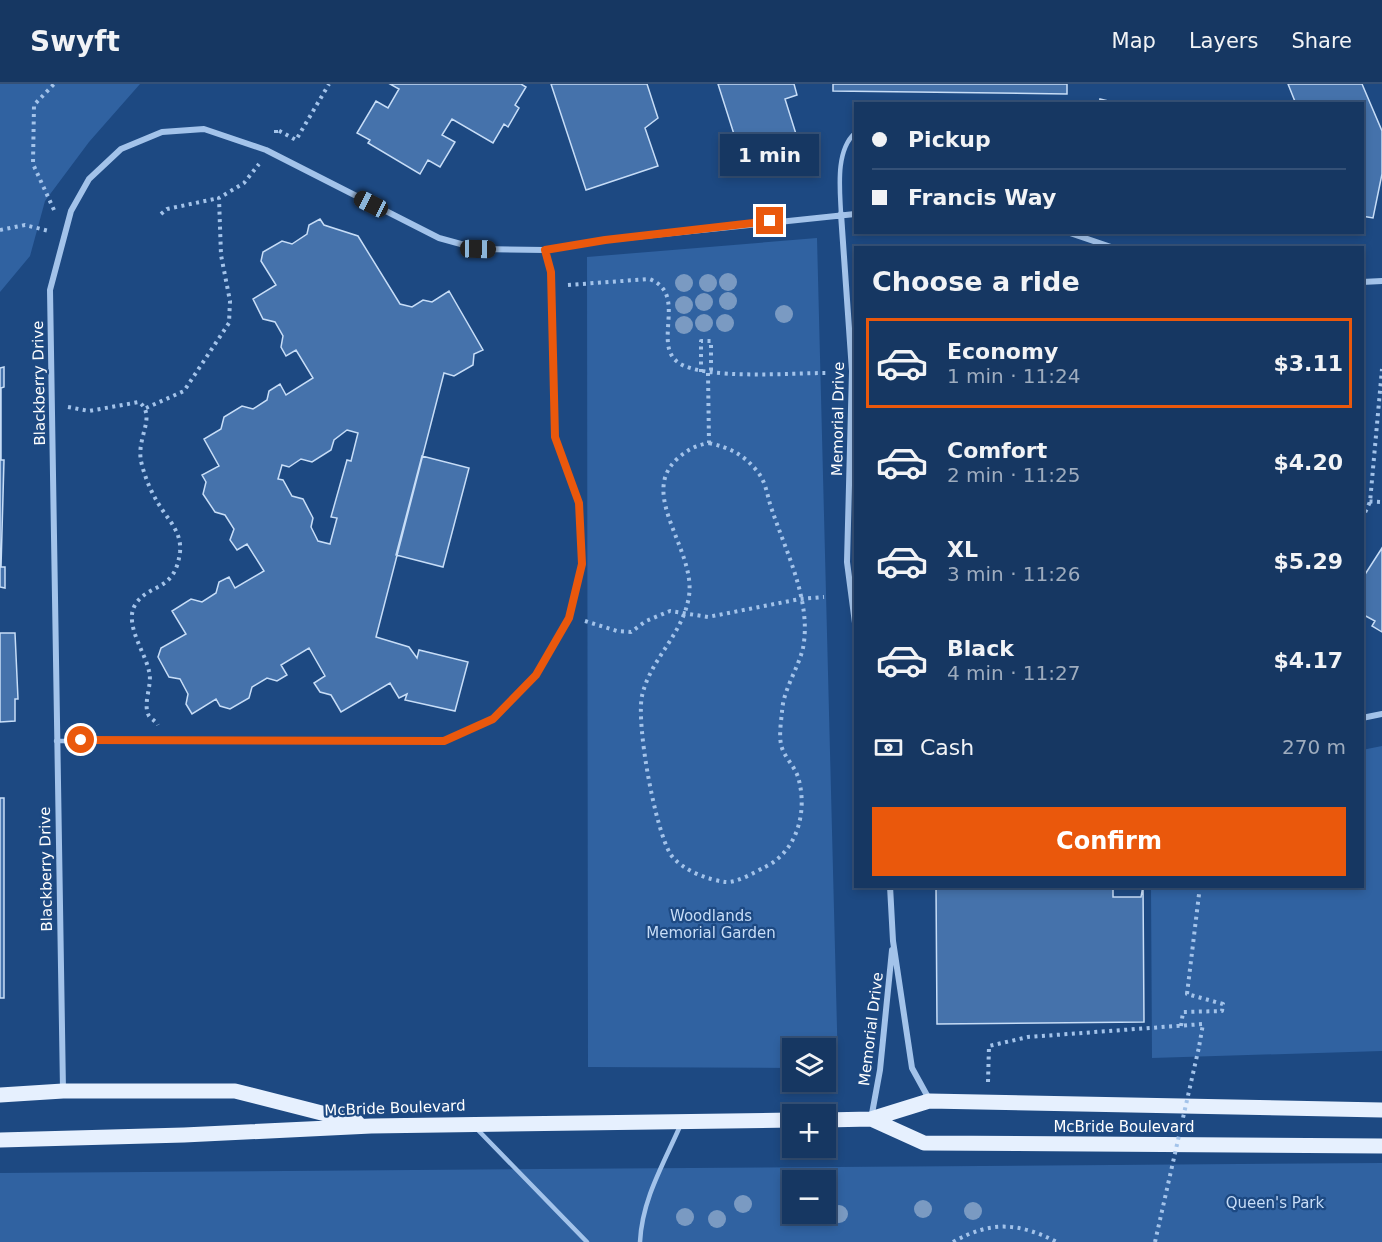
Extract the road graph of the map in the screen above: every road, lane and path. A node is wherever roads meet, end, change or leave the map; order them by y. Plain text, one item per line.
1 (54, 84) edge
2 (329, 84) edge
3 (276, 133) dead end
4 (854, 135) edge
5 (260, 164) dead end
6 (219, 198) junction
7 (160, 214) dead end
8 (841, 214) junction
9 (854, 214) edge
10 (0, 230) edge
11 (1073, 234) edge
12 (65, 235) junction
13 (1108, 246) edge
14 (545, 250) junction
15 (1382, 281) edge
16 (1364, 282) edge
17 (567, 285) dead end
18 (1382, 369) edge
19 (701, 372) junction
20 (710, 373) junction
21 (826, 373) dead end
22 (52, 405) junction
23 (146, 408) junction
24 (709, 443) junction
25 (1364, 501) edge
26 (1370, 502) junction
27 (1382, 502) edge
28 (1364, 515) edge
29 (824, 597) dead end
30 (800, 598) junction
31 (686, 612) junction
32 (854, 612) edge
33 (579, 620) dead end
34 (1382, 714) edge
35 (1364, 718) edge
36 (56, 741) junction
37 (159, 741) junction
38 (890, 888) edge
39 (1200, 888) edge
40 (893, 941) junction
41 (1181, 1026) junction
42 (63, 1091) junction
43 (0, 1095) edge
44 (929, 1101) junction
45 (987, 1104) junction
46 (1382, 1110) edge
47 (871, 1119) junction
48 (782, 1120) edge
49 (836, 1120) edge
50 (682, 1122) junction
51 (472, 1124) junction
52 (371, 1126) junction
53 (0, 1140) edge
54 (1382, 1146) edge
55 (586, 1242) edge
56 (640, 1242) edge
57 (953, 1242) edge
58 (1058, 1242) edge
59 (1155, 1242) edge

1 - 12 path
2 - 3 path
4 - 8 lane
5 - 6 path
6 - 7 path
6 - 23 path
8 - 9 street, Blackberry Drive
8 - 14 street, Blackberry Drive
8 - 32 street, Memorial Drive
10 - 12 path
11 - 13 street
12 - 14 street, Blackberry Drive
12 - 22 street, Blackberry Drive
14 - 37 lane
15 - 16 street
17 - 19 path
18 - 26 path
19 - 20 path
19 - 20 path
20 - 21 path
20 - 24 path
22 - 23 path
22 - 36 street, Blackberry Drive
23 - 37 path
24 - 30 path
24 - 31 path
25 - 26 path
26 - 27 path
26 - 28 path
29 - 30 path
30 - 31 path
30 - 31 path
31 - 33 path
34 - 35 street
36 - 37 lane
36 - 42 street, Blackberry Drive
38 - 40 street, Memorial Drive
39 - 41 path
40 - 44 street, Memorial Drive
40 - 47 street, Memorial Drive
41 - 45 path
41 - 59 path, bridge
42 - 43 main road
42 - 52 main road
44 - 45 main road, McBride Boulevard
44 - 47 main road, McBride Boulevard
45 - 46 main road, McBride Boulevard
47 - 49 main road, McBride Boulevard
47 - 54 main road, McBride Boulevard
48 - 50 main road, McBride Boulevard
50 - 51 main road, McBride Boulevard
50 - 56 lane
51 - 52 main road, McBride Boulevard
51 - 55 lane
52 - 53 main road, McBride Boulevard
57 - 58 path

